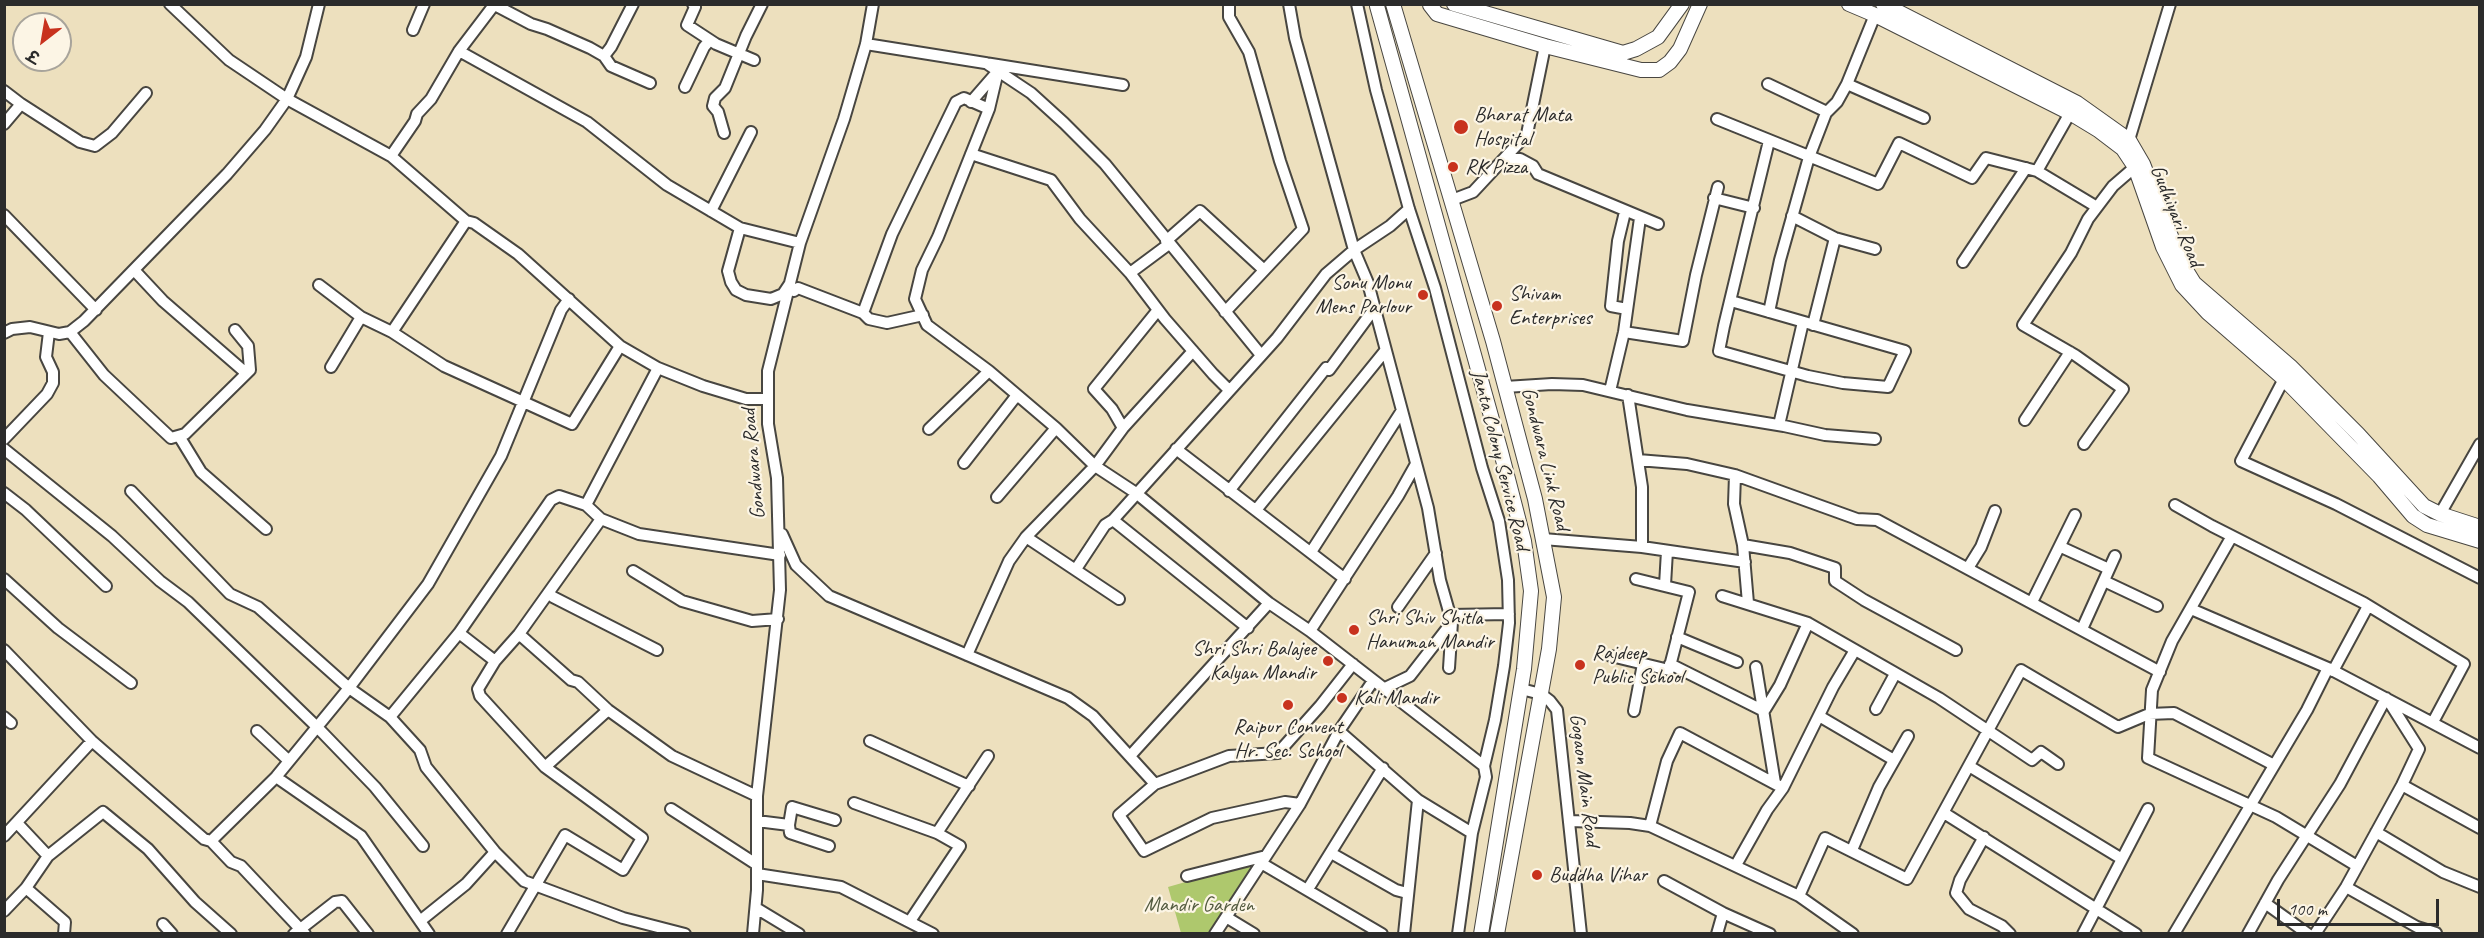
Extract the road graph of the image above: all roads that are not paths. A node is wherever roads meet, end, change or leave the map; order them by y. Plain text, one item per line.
1 (170, 4) edge
2 (319, 4) edge
3 (424, 4) edge
4 (633, 4) edge
5 (693, 4) edge
6 (762, 4) edge
7 (873, 4) edge
8 (1229, 4) edge
9 (1289, 4) edge
10 (1357, 4) edge
11 (1392, 4) edge
12 (1454, 4) edge
13 (1682, 4) edge
14 (1700, 4) edge
15 (1849, 4) edge
16 (2170, 4) edge
17 (494, 5) edge
18 (1376, 5) edge
19 (1430, 5) edge
20 (1879, 10) edge
21 (413, 30) dead end
22 (710, 40) junction
23 (866, 44) junction
24 (1545, 46) junction
25 (459, 51) junction
26 (738, 54) junction
27 (604, 56) junction
28 (754, 60) dead end
29 (987, 63) junction
30 (998, 71) junction
31 (650, 83) dead end
32 (1768, 84) dead end
33 (1847, 84) junction
34 (1123, 85) dead end
35 (685, 87) dead end
36 (4, 91) edge
37 (146, 93) dead end
38 (287, 99) junction
39 (970, 102) junction
40 (21, 104) junction
41 (989, 109) junction
42 (1827, 112) junction
43 (2070, 114) junction
44 (1924, 118) dead end
45 (1717, 119) dead end
46 (4, 124) edge
47 (751, 132) dead end
48 (724, 133) dead end
49 (2129, 140) junction
50 (1769, 141) junction
51 (971, 154) junction
52 (391, 156) junction
53 (1508, 158) junction
54 (1809, 158) junction
55 (2135, 167) junction
56 (2026, 168) junction
57 (2037, 171) junction
58 (1718, 187) dead end
59 (1714, 198) junction
60 (1452, 200) junction
61 (2097, 207) junction
62 (1754, 208) junction
63 (1409, 209) junction
64 (711, 211) junction
65 (1625, 212) junction
66 (4, 215) edge
67 (1792, 216) junction
68 (1640, 218) junction
69 (466, 220) junction
70 (1658, 224) dead end
71 (740, 228) junction
72 (1835, 238) junction
73 (1168, 242) junction
74 (800, 243) junction
75 (1875, 249) dead end
76 (1354, 250) junction
77 (1963, 262) dead end
78 (134, 270) junction
79 (1264, 270) junction
80 (1130, 273) junction
81 (319, 285) dead end
82 (789, 285) junction
83 (569, 299) junction
84 (1731, 301) junction
85 (1374, 309) junction
86 (1627, 309) junction
87 (96, 310) junction
88 (1158, 310) junction
89 (1225, 312) junction
90 (1769, 312) junction
91 (863, 313) junction
92 (922, 315) junction
93 (361, 317) junction
94 (1808, 324) junction
95 (235, 330) dead end
96 (49, 332) junction
97 (70, 332) junction
98 (1624, 332) junction
99 (4, 333) edge
100 (392, 333) junction
101 (620, 346) junction
102 (1193, 351) junction
103 (1385, 351) junction
104 (2070, 352) junction
105 (1261, 356) junction
106 (2290, 366) junction
107 (331, 367) dead end
108 (658, 368) junction
109 (989, 371) junction
110 (1792, 371) junction
111 (246, 373) junction
112 (2284, 379) junction
113 (1505, 387) junction
114 (1229, 390) junction
115 (1610, 391) junction
116 (1017, 395) junction
117 (1628, 395) junction
118 (768, 399) junction
119 (524, 403) junction
120 (1401, 412) junction
121 (2025, 420) dead end
122 (1779, 425) junction
123 (1056, 428) junction
124 (1123, 428) junction
125 (928, 429) dead end
126 (179, 436) junction
127 (4, 439) edge
128 (1875, 440) dead end
129 (2084, 444) dead end
130 (2480, 444) edge
131 (4, 449) edge
132 (1176, 449) junction
133 (1638, 460) junction
134 (964, 463) dead end
135 (1416, 464) junction
136 (1095, 466) junction
137 (1735, 475) junction
138 (1229, 490) junction
139 (131, 491) dead end
140 (4, 493) edge
141 (1136, 493) junction
142 (997, 497) dead end
143 (586, 505) junction
144 (2175, 505) dead end
145 (1256, 510) junction
146 (1995, 511) dead end
147 (2440, 514) junction
148 (2075, 515) dead end
149 (601, 519) junction
150 (1113, 520) junction
151 (2480, 526) edge
152 (266, 529) dead end
153 (779, 530) junction
154 (2232, 536) junction
155 (1026, 537) junction
156 (1543, 539) junction
157 (2480, 541) edge
158 (1743, 545) junction
159 (2061, 547) junction
160 (1642, 548) junction
161 (1667, 551) junction
162 (1311, 552) junction
163 (1436, 553) junction
164 (780, 555) junction
165 (2115, 556) dead end
166 (1744, 562) junction
167 (1968, 568) junction
168 (1076, 569) junction
169 (2109, 569) junction
170 (633, 571) dead end
171 (2480, 578) edge
172 (4, 579) edge
173 (1345, 579) junction
174 (1636, 579) dead end
175 (2104, 581) junction
176 (1665, 585) junction
177 (106, 586) dead end
178 (549, 593) junction
179 (1722, 596) dead end
180 (1119, 599) dead end
181 (2032, 602) junction
182 (1269, 603) junction
183 (1748, 603) junction
184 (2157, 606) dead end
185 (2368, 606) junction
186 (1398, 607) dead end
187 (2191, 609) junction
188 (1509, 614) junction
189 (1451, 618) junction
190 (778, 619) junction
191 (1808, 622) junction
192 (1248, 628) junction
193 (2082, 629) junction
194 (1310, 631) junction
195 (459, 633) junction
196 (519, 634) junction
197 (1677, 637) junction
198 (4, 650) edge
199 (657, 650) dead end
200 (1855, 650) junction
201 (1956, 650) dead end
202 (967, 655) junction
203 (1611, 656) dead end
204 (495, 661) junction
205 (1737, 662) dead end
206 (1353, 664) junction
207 (1643, 664) junction
208 (1670, 664) junction
209 (1756, 667) dead end
210 (1449, 668) dead end
211 (2331, 670) junction
212 (2160, 672) junction
213 (1895, 674) junction
214 (1373, 681) junction
215 (131, 683) dead end
216 (350, 688) junction
217 (1383, 689) junction
218 (1521, 689) junction
219 (1541, 694) junction
220 (2386, 698) junction
221 (1876, 709) dead end
222 (608, 710) junction
223 (1634, 711) dead end
224 (1764, 711) junction
225 (2149, 714) junction
226 (1819, 716) junction
227 (390, 717) junction
228 (2433, 722) junction
229 (317, 726) junction
230 (257, 731) dead end
231 (1339, 731) junction
232 (1989, 731) junction
233 (1908, 736) dead end
234 (92, 741) junction
235 (870, 741) dead end
236 (2480, 748) edge
237 (988, 756) dead end
238 (1130, 756) junction
239 (1894, 759) junction
240 (289, 762) junction
241 (2058, 764) dead end
242 (2274, 765) junction
243 (1484, 766) junction
244 (1969, 766) junction
245 (545, 767) junction
246 (1383, 768) junction
247 (276, 777) junction
248 (1155, 784) junction
249 (1779, 785) junction
250 (2402, 785) junction
251 (969, 786) junction
252 (757, 796) junction
253 (1418, 800) junction
254 (854, 803) dead end
255 (1300, 804) junction
256 (2250, 806) junction
257 (671, 809) dead end
258 (2148, 809) dead end
259 (1944, 813) junction
260 (835, 820) dead end
261 (757, 821) junction
262 (1570, 821) junction
263 (17, 823) junction
264 (789, 825) junction
265 (1650, 826) junction
266 (2480, 828) edge
267 (2376, 832) junction
268 (937, 833) junction
269 (1472, 834) junction
270 (4, 836) edge
271 (2307, 836) junction
272 (1984, 837) junction
273 (211, 841) junction
274 (423, 846) dead end
275 (829, 846) dead end
276 (1852, 850) junction
277 (495, 852) junction
278 (1331, 853) junction
279 (48, 856) junction
280 (2122, 859) junction
281 (1264, 860) junction
282 (1736, 866) junction
283 (2357, 866) junction
284 (757, 869) junction
285 (1187, 876) dead end
286 (1664, 881) dead end
287 (536, 886) junction
288 (2346, 887) junction
289 (2480, 887) edge
290 (26, 888) junction
291 (1308, 889) junction
292 (1407, 893) junction
293 (1799, 896) junction
294 (2265, 903) junction
295 (756, 908) junction
296 (2097, 909) junction
297 (4, 910) edge
298 (1723, 913) junction
299 (1226, 917) junction
300 (420, 921) junction
301 (910, 921) junction
302 (163, 924) dead end
303 (300, 932) edge
304 (63, 933) edge
305 (172, 933) edge
306 (231, 933) edge
307 (368, 933) edge
308 (429, 933) edge
309 (507, 933) edge
310 (685, 933) edge
311 (753, 933) edge
312 (799, 933) edge
313 (933, 933) edge
314 (1215, 933) edge
315 (1254, 933) edge
316 (1382, 933) edge
317 (1404, 933) edge
318 (1458, 933) edge
319 (1481, 933) edge
320 (1497, 933) edge
321 (1581, 933) edge
322 (1717, 933) edge
323 (1770, 933) edge
324 (1853, 933) edge
325 (2010, 933) edge
326 (2083, 933) edge
327 (2136, 933) edge
328 (2174, 933) edge
329 (2248, 933) edge
330 (2308, 933) edge
331 (2315, 933) edge
332 (2436, 933) edge

1 - 38 street
2 - 38 street
3 - 21 street
4 - 27 street
5 - 22 street
6 - 26 street
7 - 23 street, Gondwara Road
8 - 79 street
9 - 76 street
10 - 63 street, Janta Colony Service Road
11 - 18 street
11 - 60 street, Gondwara Link Road
12 - 13 street
14 - 24 street
15 - 20 street, Gudhiyari Road
16 - 49 street
17 - 25 street
17 - 27 street
18 - 218 street, Gondwara Link Road
19 - 24 street
20 - 33 street
20 - 43 street, Gudhiyari Road
20 - 49 street, Gudhiyari Road
22 - 26 street
22 - 35 street
23 - 29 street
23 - 74 street, Gondwara Road
24 - 53 street
25 - 52 street
25 - 64 street
26 - 28 street
26 - 48 street
27 - 31 street
29 - 30 street
29 - 34 street
30 - 39 street
30 - 41 street
30 - 73 street
32 - 42 street
33 - 42 street
33 - 44 street
36 - 40 street
37 - 40 street
38 - 52 street
38 - 78 street
39 - 41 street
39 - 91 street
40 - 46 street
41 - 51 street
42 - 54 street
43 - 55 street, Gudhiyari Road
43 - 57 street
45 - 50 street
47 - 64 street
49 - 106 street, Gudhiyari Road
50 - 54 street
50 - 62 street
51 - 80 street
51 - 92 street
52 - 69 street
53 - 60 street
53 - 65 street
54 - 56 street
54 - 67 street
55 - 61 street
55 - 112 street, Gudhiyari Road
56 - 57 street
56 - 77 street
57 - 61 street
58 - 59 street
59 - 62 street
59 - 98 street
60 - 113 street, Gondwara Link Road
61 - 104 street
62 - 84 street
63 - 76 street
63 - 188 street, Janta Colony Service Road
64 - 71 street
65 - 68 street
65 - 86 street
66 - 87 street
67 - 72 street
67 - 90 street
68 - 70 street
68 - 86 street
69 - 83 street
69 - 100 street
71 - 74 street
71 - 82 street
72 - 75 street
72 - 94 street
73 - 79 street
73 - 80 street
73 - 89 street
74 - 82 street, Gondwara Road
76 - 85 street
76 - 105 street
78 - 87 street
78 - 111 street
79 - 89 street
80 - 88 street
81 - 93 street
82 - 91 street
82 - 118 street, Gondwara Road
83 - 101 street
83 - 119 street
84 - 90 street
84 - 110 street
85 - 103 street
85 - 138 street
86 - 98 street
87 - 97 street
88 - 102 street
88 - 124 street
89 - 105 street
90 - 94 street
91 - 92 street
92 - 109 street
93 - 100 street
93 - 107 street
94 - 110 street
94 - 110 street
95 - 111 street
96 - 97 street
96 - 99 street
96 - 127 street
97 - 126 street
98 - 115 street
100 - 119 street
101 - 108 street
101 - 119 street
102 - 114 street
102 - 124 street
103 - 120 street
103 - 145 street
104 - 121 street
104 - 129 street
105 - 114 street
106 - 112 street
106 - 147 street, Gudhiyari Road
108 - 118 street
108 - 143 street
109 - 116 street
109 - 125 street
110 - 122 street
111 - 126 street
112 - 157 street, Gudhiyari Road
112 - 171 street
113 - 115 street
113 - 156 street, Gondwara Link Road
114 - 132 street
115 - 117 street
116 - 123 street
116 - 134 street
117 - 122 street
117 - 133 street
118 - 153 street, Gondwara Road
119 - 216 street
120 - 135 street
120 - 162 street
122 - 128 street
123 - 136 street
123 - 142 street
124 - 136 street
126 - 152 street
130 - 147 street
131 - 229 street
132 - 138 street
132 - 141 street
133 - 137 street
133 - 160 street
135 - 163 street
135 - 173 street
136 - 141 street
136 - 155 street
137 - 158 street
137 - 167 street
138 - 145 street
139 - 216 street
140 - 177 street
141 - 150 street
141 - 182 street
143 - 149 street
143 - 195 street
144 - 154 street
145 - 162 street
146 - 167 street
147 - 151 street, Gudhiyari Road
148 - 159 street
149 - 164 street
149 - 178 street
150 - 168 street
150 - 192 street
153 - 164 street, Gondwara Road
153 - 202 street
154 - 185 street
154 - 187 street
155 - 168 street
155 - 202 street
156 - 160 street
156 - 219 street, Gondwara Link Road
158 - 166 street
158 - 201 street
159 - 169 street
159 - 181 street
160 - 161 street
161 - 166 street
161 - 176 street
162 - 173 street
163 - 186 street
163 - 189 street
164 - 190 street, Gondwara Road
165 - 169 street
166 - 183 street
167 - 181 street
168 - 180 street
169 - 175 street
170 - 190 street
172 - 215 street
173 - 194 street
174 - 176 street
175 - 184 street
175 - 193 street
176 - 197 street
178 - 196 street
178 - 199 street
179 - 183 street
181 - 193 street
182 - 192 street
182 - 194 street
183 - 191 street
185 - 211 street
185 - 228 street
187 - 211 street
187 - 212 street
188 - 189 street
188 - 243 street, Janta Colony Service Road
189 - 210 street
189 - 217 street
190 - 252 street, Gondwara Road
191 - 200 street
191 - 224 street
192 - 238 street
193 - 212 street
194 - 206 street
195 - 204 street
195 - 227 street
196 - 204 street
196 - 222 street
197 - 205 street
197 - 208 street
198 - 234 street
200 - 213 street
200 - 226 street
202 - 238 street
203 - 207 street
204 - 245 street
206 - 214 street
206 - 248 street
207 - 208 street
207 - 223 street
208 - 224 street
209 - 224 street
211 - 220 street
211 - 242 street
212 - 225 street
213 - 221 street
213 - 232 street
214 - 217 street
214 - 231 street
216 - 227 street
216 - 229 street
217 - 243 street
218 - 219 street, Gogaon Main Road
218 - 319 street, Gondwara Link Road
219 - 262 street, Gogaon Main Road
219 - 320 street, Gondwara Link Road
220 - 228 street
220 - 250 street
220 - 271 street
222 - 245 street
222 - 252 street
224 - 249 street
225 - 232 street
225 - 242 street
225 - 256 street
226 - 239 street
226 - 249 street
227 - 277 street
228 - 236 street
229 - 240 street
229 - 274 street
230 - 240 street
231 - 246 street
231 - 255 street
232 - 241 street
232 - 244 street
233 - 239 street
234 - 263 street
234 - 273 street
235 - 251 street
237 - 251 street
238 - 248 street
239 - 276 street
240 - 247 street
242 - 256 street
243 - 269 street, Janta Colony Service Road
244 - 259 street
244 - 280 street
245 - 287 street
246 - 253 street
246 - 278 street
247 - 273 street
247 - 300 street
248 - 255 street
249 - 265 street
249 - 282 street
250 - 266 street
250 - 267 street
251 - 268 street
252 - 261 street, Gondwara Road
253 - 269 street
253 - 292 street
254 - 268 street
255 - 281 street
256 - 271 street
256 - 328 street
257 - 284 street
258 - 280 street
259 - 272 street
259 - 276 street
260 - 264 street
261 - 264 street
261 - 284 street, Gondwara Road
262 - 265 street
262 - 321 street, Gogaon Main Road
263 - 270 street
263 - 279 street
264 - 275 street
265 - 282 street
267 - 283 street
267 - 289 street
268 - 301 street
269 - 318 street, Janta Colony Service Road
271 - 283 street
271 - 294 street
272 - 296 street
272 - 325 street
273 - 303 street
276 - 293 street
277 - 287 street
277 - 300 street
278 - 291 street
278 - 292 street
279 - 290 street
279 - 306 street
280 - 296 street
281 - 285 street
281 - 291 street
281 - 299 street
282 - 293 street
283 - 288 street
284 - 295 street, Gondwara Road
284 - 301 street
286 - 298 street
287 - 309 street
287 - 310 street
288 - 331 street
288 - 332 street
290 - 297 street
290 - 304 street
291 - 316 street
292 - 317 street
293 - 324 street
294 - 329 street
294 - 330 street
295 - 311 street, Gondwara Road
295 - 312 street
296 - 326 street
296 - 327 street
298 - 322 street
298 - 323 street
299 - 314 street
299 - 315 street
300 - 308 street
301 - 313 street
302 - 305 street
303 - 307 street

